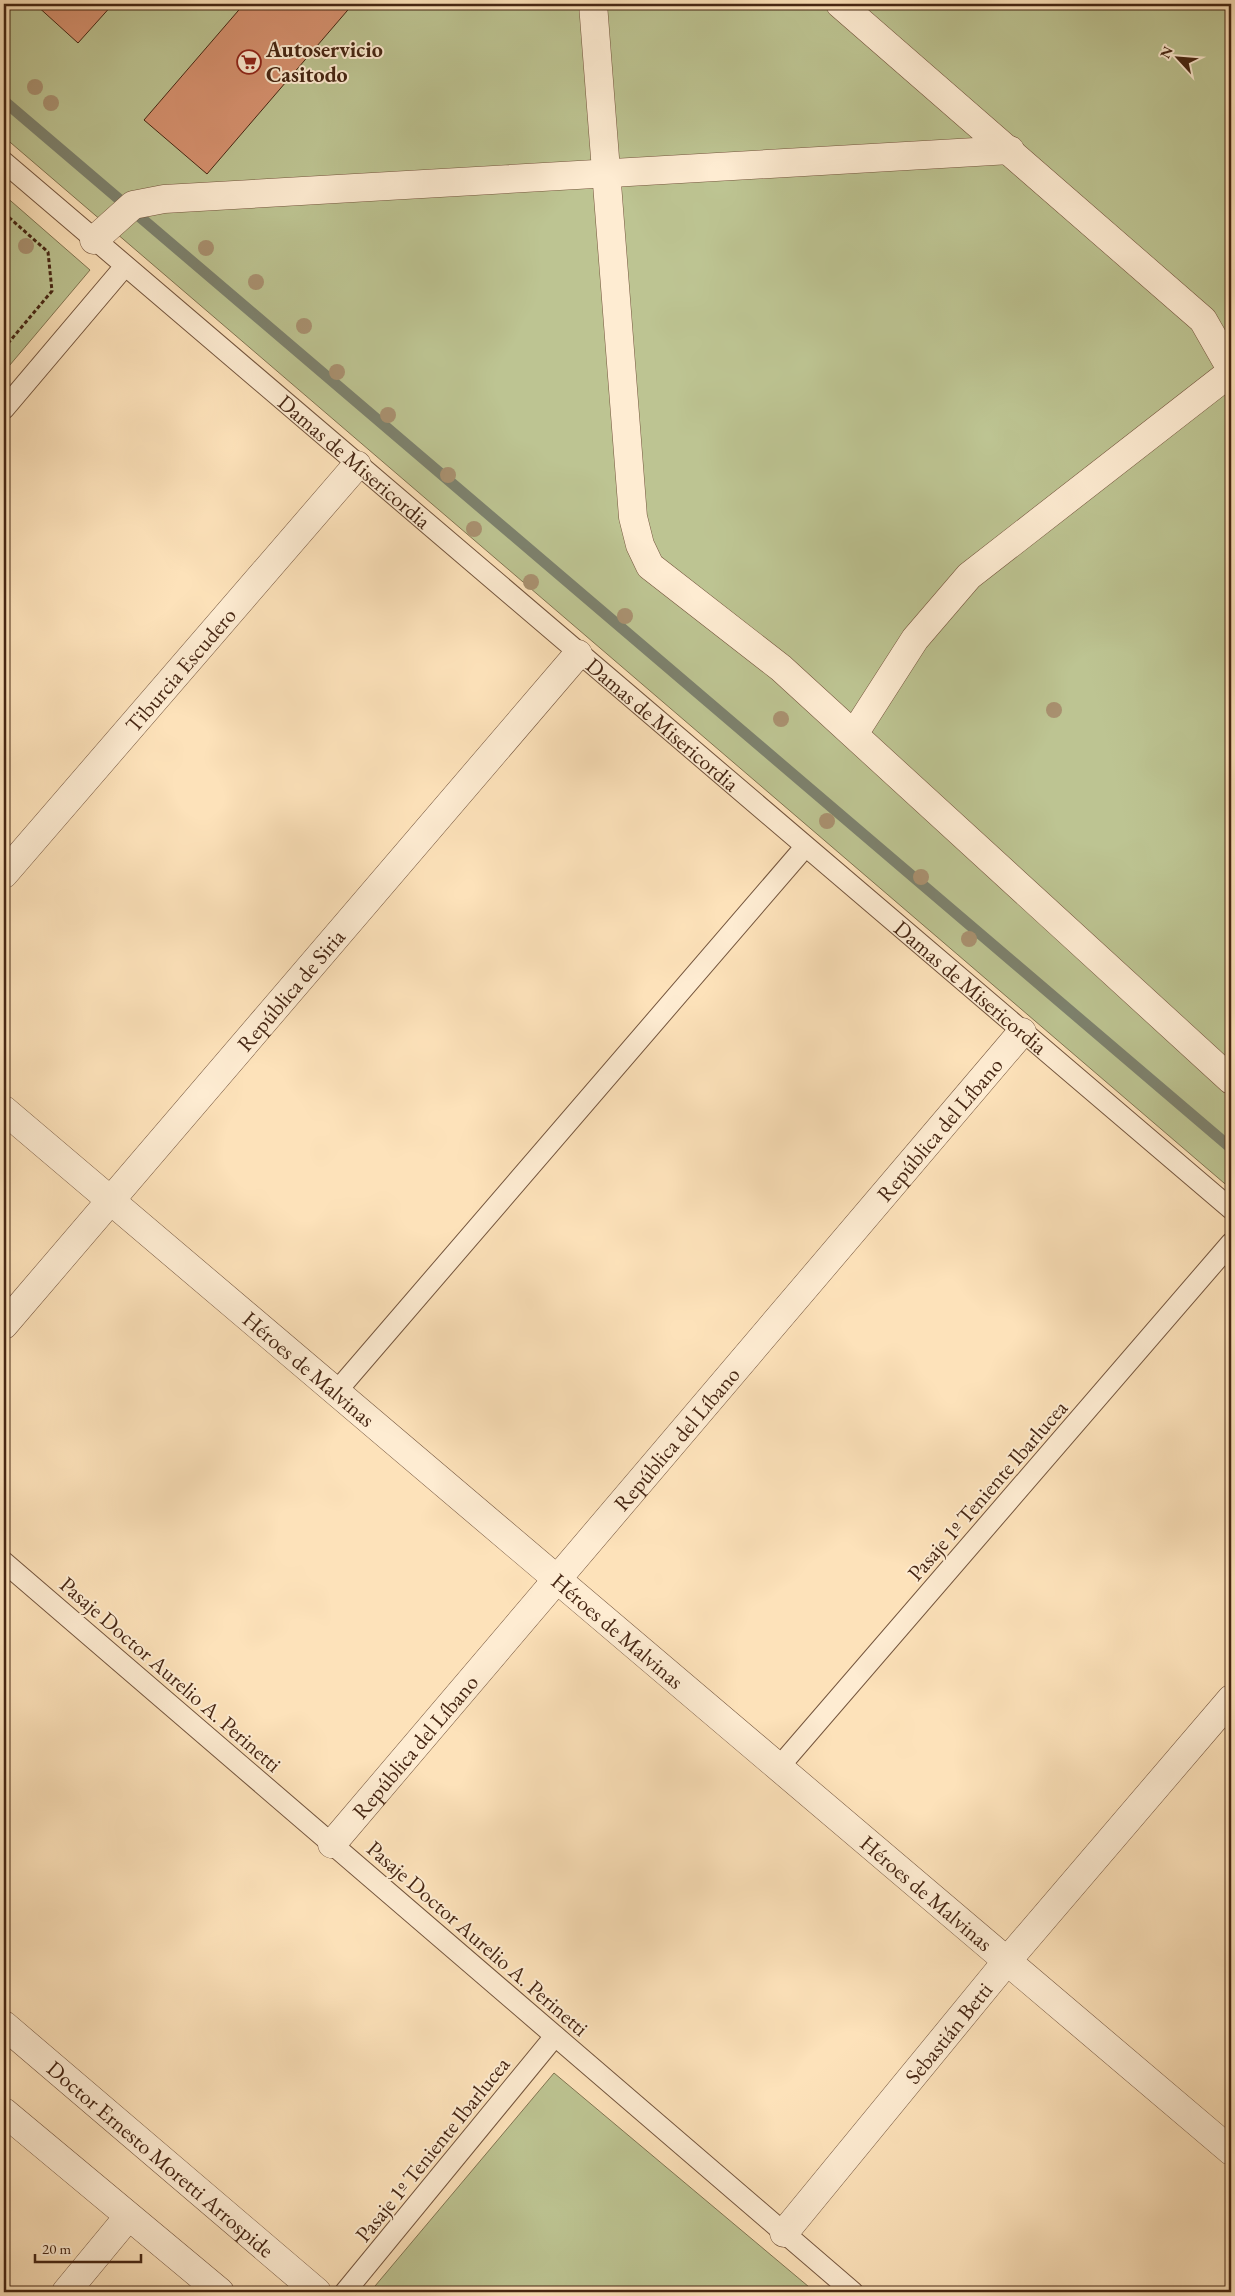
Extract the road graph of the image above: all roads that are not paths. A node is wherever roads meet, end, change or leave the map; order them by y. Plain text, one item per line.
1 (593, 4) edge
2 (840, 4) edge
3 (1010, 150) junction
4 (4, 162) edge
5 (606, 174) junction
6 (94, 240) junction
7 (125, 266) junction
8 (1231, 371) edge
9 (4, 409) edge
10 (358, 465) junction
11 (578, 654) junction
12 (854, 734) junction
13 (805, 847) junction
14 (4, 874) edge
15 (1022, 1032) junction
16 (1231, 1080) edge
17 (4, 1110) edge
18 (110, 1200) junction
19 (1231, 1209) edge
20 (1231, 1243) edge
21 (4, 1325) edge
22 (336, 1392) junction
23 (4, 1562) edge
24 (556, 1579) junction
25 (1231, 1699) edge
26 (779, 1767) junction
27 (332, 1844) junction
28 (1008, 1961) junction
29 (4, 2025) edge
30 (555, 2036) junction
31 (4, 2112) edge
32 (1230, 2148) edge
33 (128, 2217) junction
34 (784, 2233) junction
35 (66, 2292) edge
36 (220, 2292) edge
37 (317, 2292) edge
38 (345, 2292) edge
39 (853, 2292) edge

1 - 5 street
2 - 3 street
3 - 5 street
3 - 8 street
4 - 6 lane, Damas de Misericordia
5 - 6 street
5 - 12 street
6 - 7 lane, Damas de Misericordia
7 - 9 lane
7 - 10 lane, Damas de Misericordia
8 - 12 street
10 - 11 lane, Damas de Misericordia
10 - 14 street, Tiburcia Escudero
11 - 13 lane, Damas de Misericordia
11 - 18 street, República de Siria
12 - 16 street
13 - 15 lane, Damas de Misericordia
13 - 22 lane
15 - 19 lane, Damas de Misericordia
15 - 24 street, República del Líbano
17 - 18 street, Héroes de Malvinas
18 - 21 street, República de Siria
18 - 22 street, Héroes de Malvinas
20 - 26 lane, Pasaje 1º Teniente Ibarlucea
22 - 24 street, Héroes de Malvinas
23 - 27 lane, Pasaje Doctor Aurelio A. Perinetti
24 - 26 street, Héroes de Malvinas
24 - 27 street, República del Líbano
25 - 28 street, Sebastián Betti
26 - 28 street, Héroes de Malvinas
27 - 30 lane, Pasaje Doctor Aurelio A. Perinetti
28 - 32 street, Héroes de Malvinas
28 - 34 street, Sebastián Betti
29 - 37 street, Doctor Ernesto Moretti Arrospide
30 - 34 lane, Pasaje Doctor Aurelio A. Perinetti
30 - 38 lane, Pasaje 1º Teniente Ibarlucea
31 - 33 street
33 - 35 street
33 - 36 street
34 - 39 lane, Pasaje Doctor Aurelio A. Perinetti

